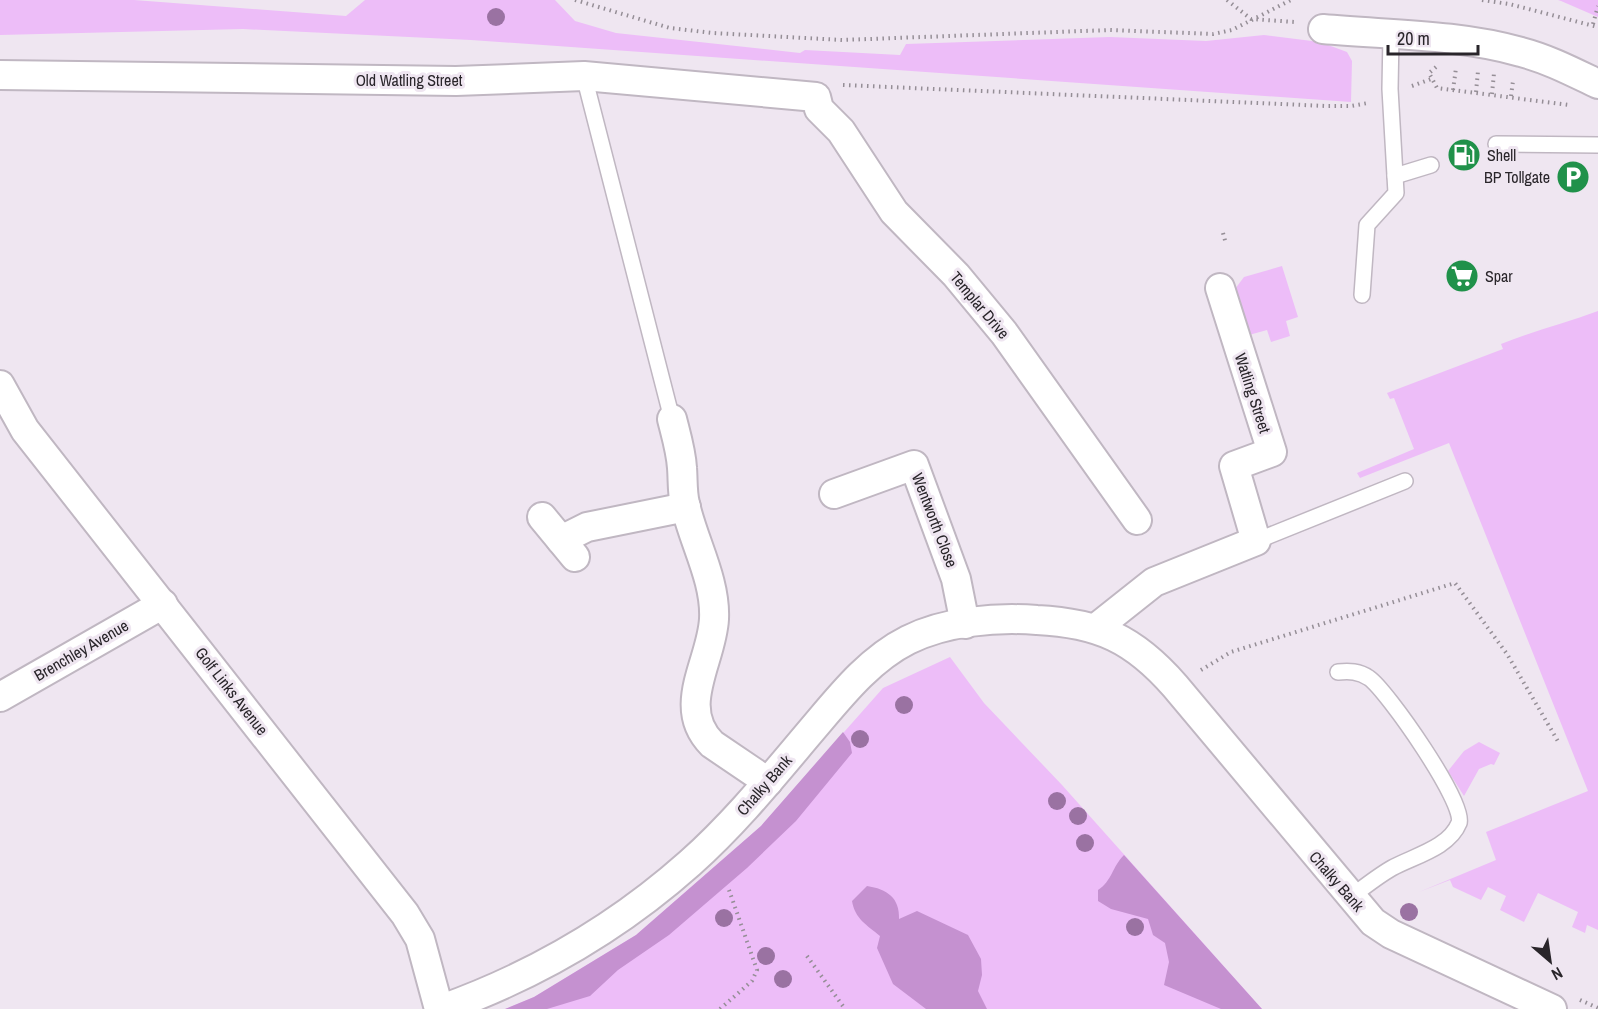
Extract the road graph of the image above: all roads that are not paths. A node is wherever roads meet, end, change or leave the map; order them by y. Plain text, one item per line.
1 (1323, 29) road end
2 (1391, 35) junction
3 (0, 75) edge
4 (584, 76) junction
5 (1598, 84) edge
6 (816, 97) joint
7 (1496, 144) dead end
8 (1598, 146) edge
9 (1431, 165) dead end
10 (1395, 176) junction
11 (1220, 288) dead end
12 (1362, 295) dead end
13 (0, 385) edge
14 (672, 419) joint
15 (1405, 481) dead end
16 (834, 494) dead end
17 (686, 507) junction
18 (542, 517) dead end
19 (1137, 520) dead end
20 (1256, 541) junction
21 (163, 604) junction
22 (964, 624) junction
23 (1096, 628) junction
24 (1338, 672) dead end
25 (0, 697) edge
26 (768, 782) junction
27 (1351, 897) junction
28 (441, 1009) edge
29 (1552, 1009) edge

1 - 2 street
2 - 5 street
2 - 10 lane
3 - 4 street, Old Watling Street
4 - 6 street, Old Watling Street
4 - 14 lane
6 - 19 street, Templar Drive
7 - 8 lane
9 - 10 lane
10 - 12 lane
11 - 20 street, Watling Street
13 - 21 street, Golf Links Avenue
14 - 17 street
15 - 20 lane
16 - 22 street, Wentworth Close
17 - 18 street
17 - 26 street
20 - 23 street
21 - 25 street, Brenchley Avenue
21 - 28 street, Golf Links Avenue
22 - 23 street, Chalky Bank
22 - 26 street, Chalky Bank
23 - 27 street, Chalky Bank
24 - 27 lane
26 - 28 street, Chalky Bank
27 - 29 street, Chalky Bank

